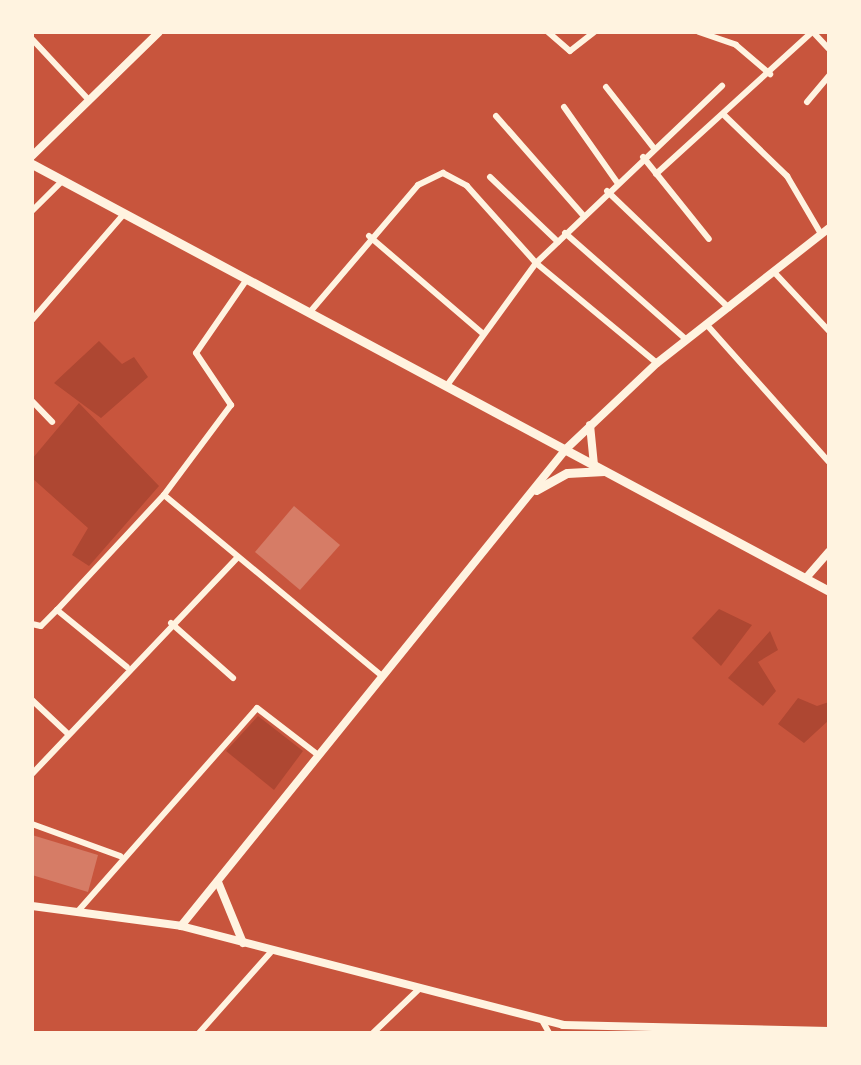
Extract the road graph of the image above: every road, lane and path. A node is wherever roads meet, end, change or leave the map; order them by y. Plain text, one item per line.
1 (159, 32) edge
2 (548, 32) edge
3 (594, 32) edge
4 (699, 32) edge
5 (812, 32) edge
6 (32, 39) edge
7 (829, 49) edge
8 (770, 74) junction
9 (829, 76) edge
10 (722, 86) dead end
11 (606, 87) dead end
12 (88, 99) junction
13 (807, 102) dead end
14 (564, 107) dead end
15 (724, 115) junction
16 (496, 116) dead end
17 (653, 147) junction
18 (32, 156) edge
19 (643, 157) junction
20 (32, 164) edge
21 (656, 174) junction
22 (490, 177) dead end
23 (61, 182) junction
24 (617, 182) junction
25 (607, 191) junction
26 (32, 211) edge
27 (583, 215) junction
28 (122, 216) junction
29 (829, 228) edge
30 (565, 233) junction
31 (821, 234) junction
32 (369, 236) junction
33 (709, 239) dead end
34 (558, 242) junction
35 (536, 263) junction
36 (774, 272) junction
37 (245, 282) junction
38 (729, 308) junction
39 (310, 312) junction
40 (32, 320) edge
41 (707, 325) junction
42 (829, 331) edge
43 (482, 333) junction
44 (687, 340) junction
45 (657, 363) junction
46 (448, 384) junction
47 (32, 401) edge
48 (52, 422) dead end
49 (590, 425) junction
50 (566, 449) junction
51 (829, 462) edge
52 (594, 465) junction
53 (605, 471) junction
54 (536, 490) junction
55 (164, 495) junction
56 (829, 552) edge
57 (238, 557) junction
58 (806, 578) junction
59 (829, 591) edge
60 (57, 610) junction
61 (171, 623) junction
62 (32, 624) edge
63 (127, 667) junction
64 (382, 676) junction
65 (233, 678) dead end
66 (32, 700) edge
67 (67, 733) junction
68 (318, 755) junction
69 (32, 774) edge
70 (32, 824) edge
71 (120, 856) junction
72 (218, 882) junction
73 (32, 906) edge
74 (79, 910) junction
75 (181, 926) junction
76 (243, 944) junction
77 (271, 952) junction
78 (419, 989) junction
79 (543, 1022) junction
80 (625, 1030) edge
81 (827, 1031) edge
82 (199, 1033) edge
83 (373, 1033) edge
84 (549, 1033) edge

1 - 12 street
2 - 3 street
4 - 8 street
5 - 7 street
5 - 8 street
6 - 12 street
8 - 15 street
9 - 13 street
10 - 17 street
11 - 17 street
12 - 18 street
14 - 24 street
15 - 21 street
15 - 31 street
16 - 27 street
17 - 19 street
19 - 21 street
19 - 24 street
20 - 23 main road
21 - 33 street
22 - 34 street
23 - 26 street
23 - 28 main road
24 - 25 street
25 - 27 street
25 - 38 street
27 - 30 street
28 - 37 main road
28 - 40 street
29 - 31 street
30 - 34 street
30 - 44 street
31 - 36 street
32 - 35 street
32 - 39 street
32 - 43 street
34 - 35 street
35 - 43 street
35 - 45 street
36 - 38 street
36 - 42 street
37 - 39 main road
37 - 55 street
38 - 41 street
39 - 46 main road
41 - 44 street
41 - 51 street
43 - 46 street
44 - 45 street
45 - 49 street
46 - 50 main road
47 - 48 street
49 - 50 street
49 - 52 street
50 - 52 main road
50 - 54 street
52 - 53 main road
53 - 54 main road
53 - 58 main road
54 - 64 street
55 - 57 street
55 - 60 street
56 - 58 street
57 - 61 street
57 - 64 street
58 - 59 main road
60 - 62 street
60 - 63 street
61 - 63 street
61 - 65 street
63 - 67 street
64 - 68 street
66 - 67 street
67 - 69 street
68 - 71 street
68 - 72 street
70 - 71 street
71 - 74 street
72 - 75 street
72 - 76 street
73 - 74 street
74 - 75 street
75 - 76 street
76 - 77 street
77 - 78 street
77 - 82 street
78 - 79 street
78 - 83 street
79 - 80 street
79 - 84 street
80 - 81 street

